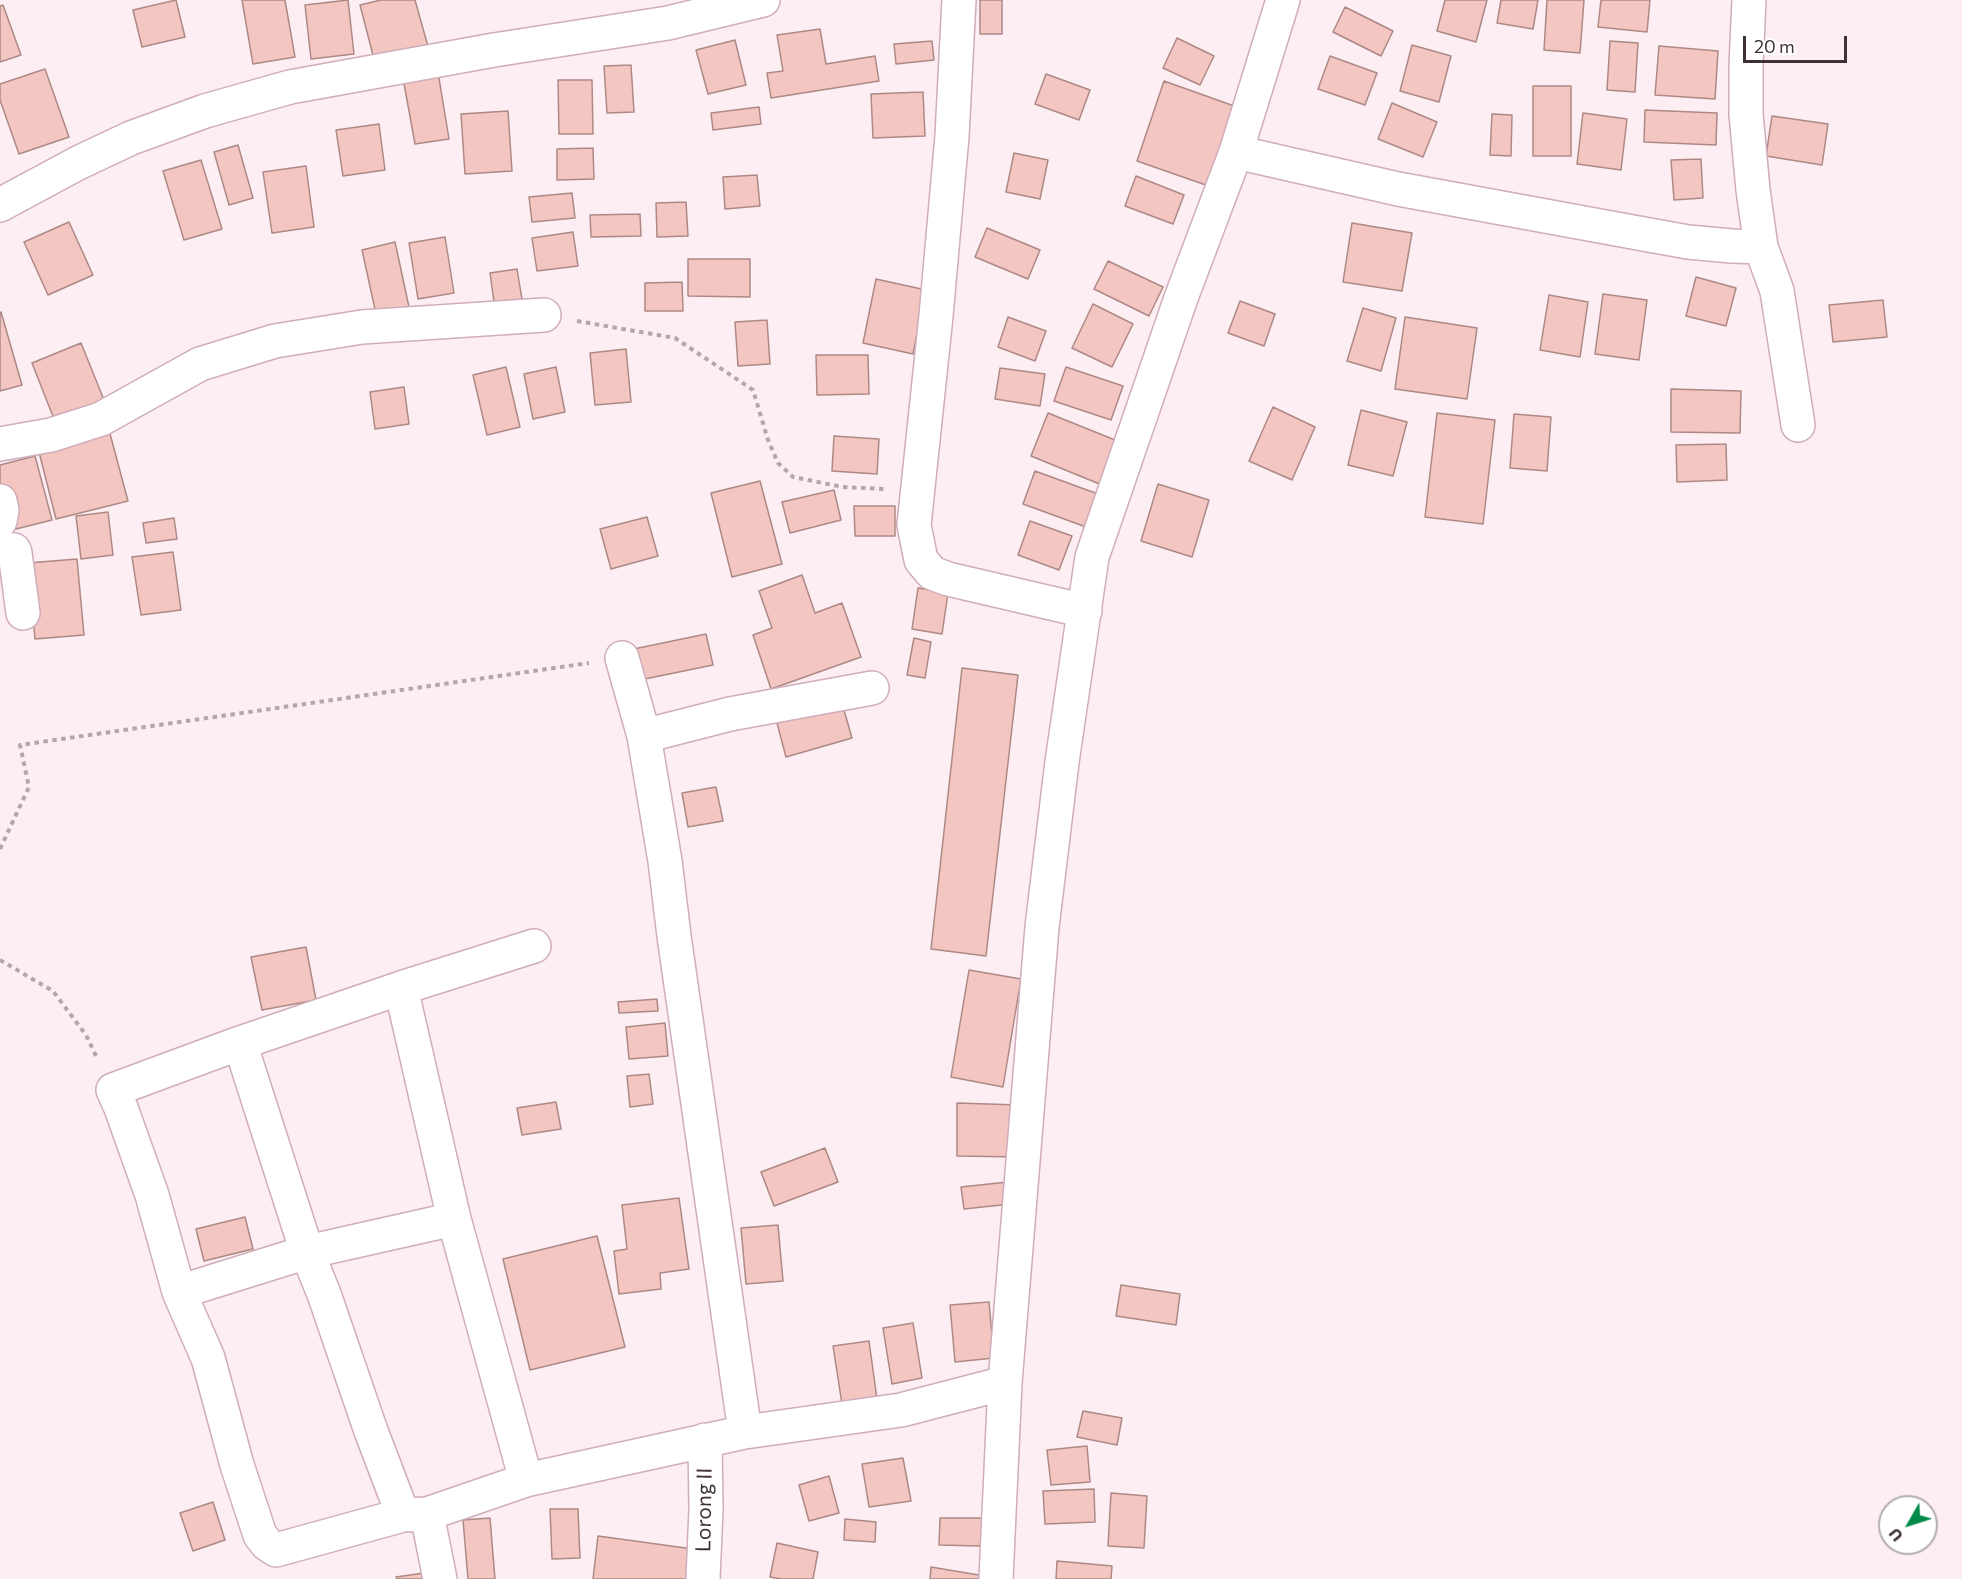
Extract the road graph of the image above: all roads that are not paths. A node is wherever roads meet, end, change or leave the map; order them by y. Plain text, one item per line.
1 (763, 0) edge
2 (959, 0) edge
3 (1283, 0) edge
4 (1749, 0) edge
5 (1236, 152) junction
6 (0, 205) edge
7 (1761, 247) junction
8 (544, 315) road end
9 (1798, 425) dead end
10 (0, 444) edge
11 (0, 501) edge
12 (0, 521) edge
13 (0, 546) edge
14 (1085, 611) junction
15 (23, 613) dead end
16 (622, 658) road end
17 (872, 687) dead end
18 (644, 736) junction
19 (534, 946) dead end
20 (401, 988) junction
21 (240, 1043) junction
22 (454, 1219) junction
23 (307, 1252) junction
24 (179, 1292) junction
25 (1005, 1383) junction
26 (745, 1432) junction
27 (705, 1440) junction
28 (526, 1480) junction
29 (415, 1514) junction
30 (440, 1579) edge
31 (703, 1579) edge
32 (996, 1579) edge

1 - 6 street
2 - 14 street
3 - 5 street
4 - 7 street
5 - 7 street
5 - 14 street
7 - 9 street
8 - 10 street
11 - 12 street
13 - 15 street
14 - 25 street
16 - 18 street
17 - 18 street
18 - 26 street
19 - 20 street
20 - 21 street
20 - 22 street
21 - 23 street
21 - 24 street
22 - 23 street
22 - 28 street
23 - 24 street
23 - 29 street
24 - 29 street
25 - 26 street
25 - 32 street
26 - 27 street
27 - 28 street
27 - 31 street, Lorong II
28 - 29 street
29 - 30 street

